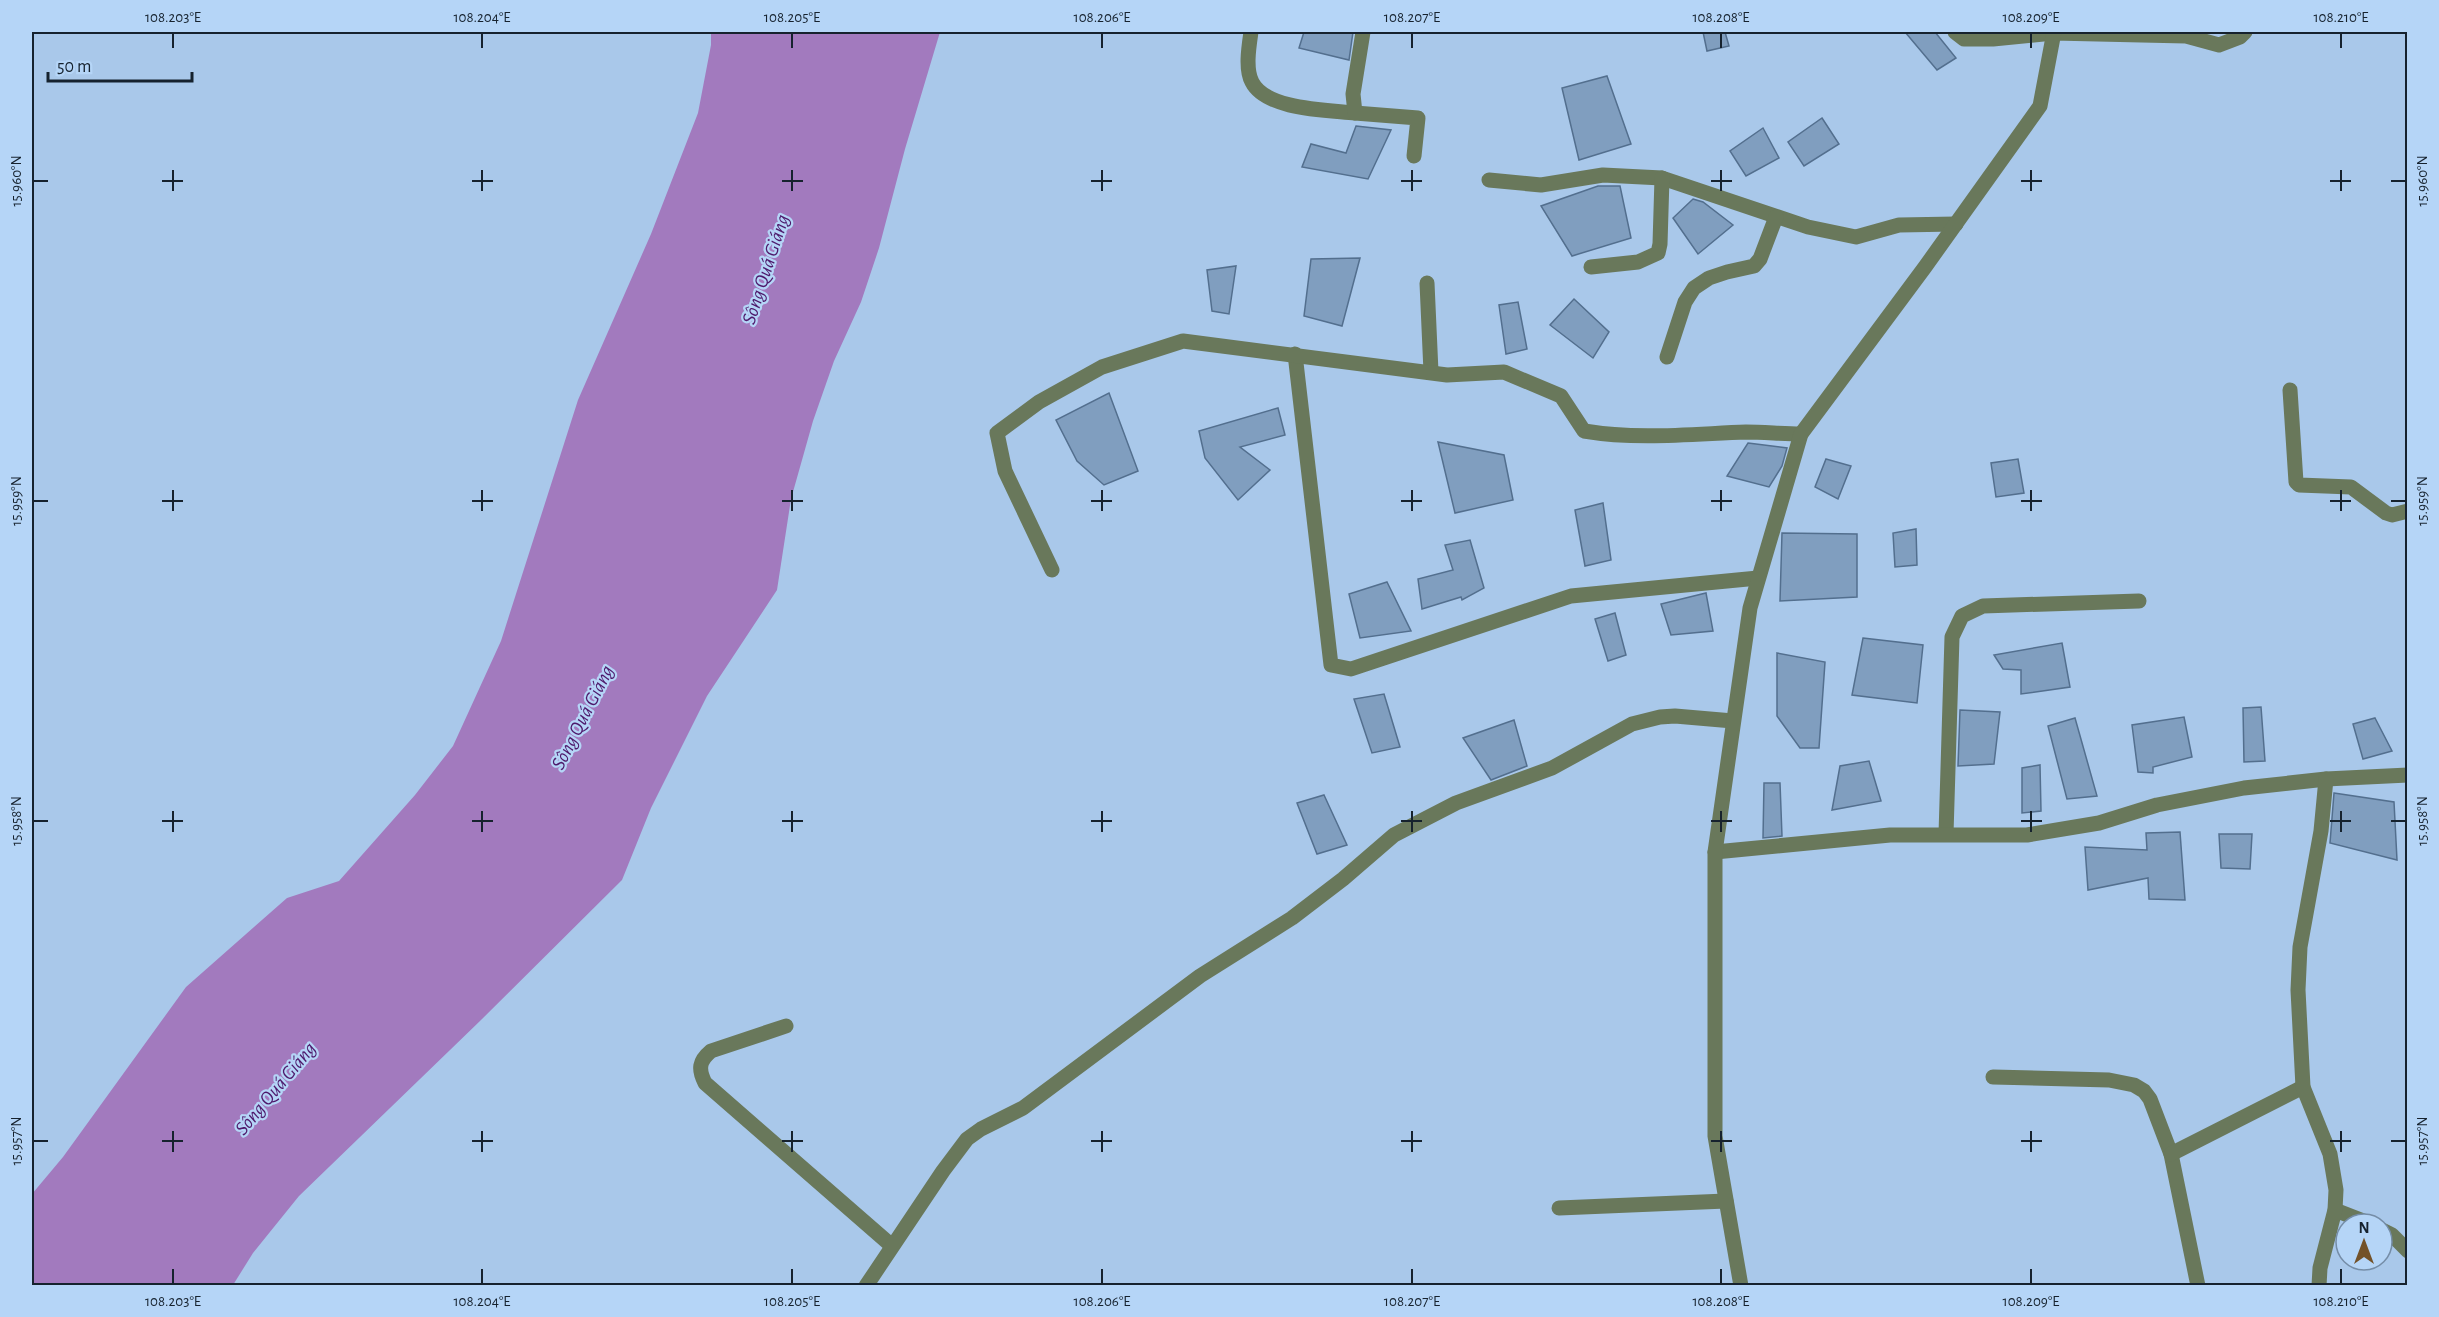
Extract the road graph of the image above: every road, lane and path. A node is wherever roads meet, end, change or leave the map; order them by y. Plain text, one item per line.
1 (1251, 32) edge
2 (1363, 32) edge
3 (1955, 32) edge
4 (2054, 32) edge
5 (2245, 32) edge
6 (1355, 113) junction
7 (1414, 156) dead end
8 (1662, 178) junction
9 (1489, 180) dead end
10 (1776, 217) junction
11 (1956, 224) junction
12 (1591, 267) dead end
13 (1427, 284) dead end
14 (1294, 354) junction
15 (1666, 357) dead end
16 (1431, 372) junction
17 (2290, 390) dead end
18 (1801, 434) junction
19 (2408, 511) edge
20 (1052, 570) dead end
21 (1758, 578) junction
22 (2139, 601) dead end
23 (1733, 721) junction
24 (2408, 775) edge
25 (2326, 779) junction
26 (1946, 834) junction
27 (1715, 852) junction
28 (786, 1026) dead end
29 (1993, 1077) dead end
30 (2303, 1087) junction
31 (2170, 1154) junction
32 (1726, 1202) junction
33 (1559, 1208) dead end
34 (2335, 1210) junction
35 (2340, 1212) edge
36 (2394, 1237) edge
37 (892, 1246) junction
38 (2408, 1251) edge
39 (867, 1286) edge
40 (1741, 1286) edge
41 (2198, 1286) edge
42 (2319, 1286) edge

1 - 6 street
2 - 6 street
3 - 4 street
4 - 5 street
4 - 11 street
6 - 7 street
8 - 9 street
8 - 10 street
8 - 12 street
10 - 11 street
10 - 15 street
11 - 18 street
13 - 16 street
14 - 16 street
14 - 20 street
14 - 21 street
16 - 18 street
17 - 19 street
18 - 21 street
21 - 23 street
22 - 26 street
23 - 27 street
23 - 37 street
24 - 25 street
25 - 26 street
25 - 30 street
26 - 27 street
27 - 32 street
28 - 37 street
29 - 31 street
30 - 31 street
30 - 34 street
31 - 41 street
32 - 33 street
32 - 40 street
34 - 35 street
34 - 42 street
36 - 38 street
37 - 39 street

